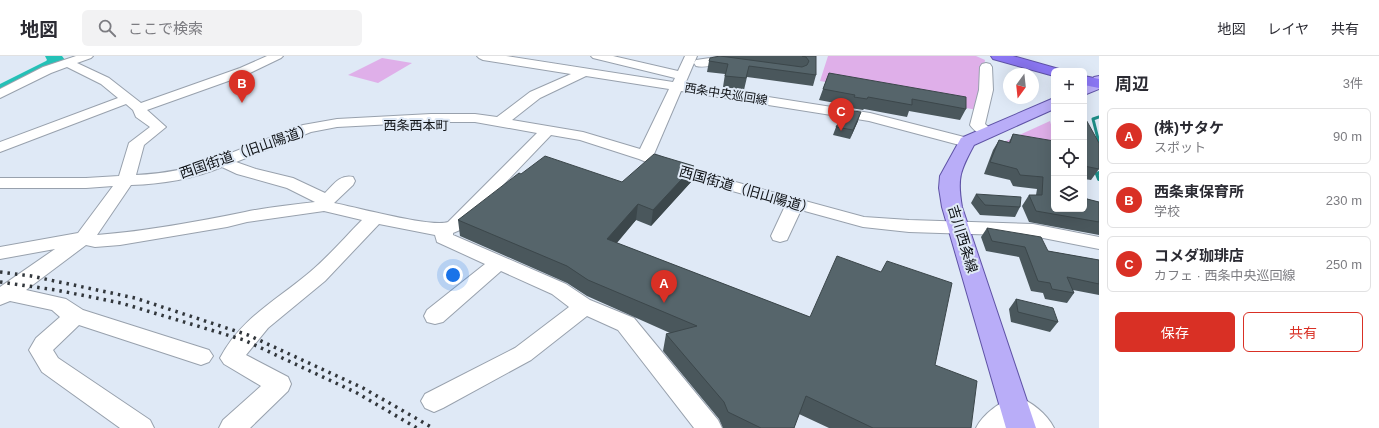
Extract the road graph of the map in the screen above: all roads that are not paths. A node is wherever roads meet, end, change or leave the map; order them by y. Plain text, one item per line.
1 (87, 56) edge
2 (277, 56) edge
3 (483, 56) edge
4 (597, 56) edge
5 (998, 56) edge
6 (46, 59) dead end
7 (626, 59) edge
8 (696, 59) edge
9 (68, 62) junction
10 (746, 65) edge
11 (986, 67) dead end
12 (1051, 71) edge
13 (584, 72) junction
14 (23, 78) junction
15 (680, 81) junction
16 (0, 83) edge
17 (0, 94) edge
18 (134, 104) junction
19 (1052, 104) edge
20 (500, 122) junction
21 (547, 131) junction
22 (987, 132) junction
23 (967, 142) junction
24 (0, 147) edge
25 (645, 156) junction
26 (222, 160) junction
27 (126, 181) junction
28 (346, 181) dead end
29 (3, 186) edge
30 (325, 203) junction
31 (795, 204) junction
32 (374, 218) junction
33 (958, 227) junction
34 (444, 230) junction
35 (780, 236) dead end
36 (81, 238) junction
37 (1099, 243) edge
38 (0, 253) edge
39 (498, 263) junction
40 (3, 296) edge
41 (585, 306) junction
42 (75, 316) junction
43 (435, 316) dead end
44 (201, 356) dead end
45 (434, 401) dead end
46 (1019, 417) edge
47 (235, 427) edge
48 (141, 428) edge
49 (709, 428) edge
50 (988, 428) edge
51 (1041, 428) edge

1 - 9 street
2 - 18 street
3 - 13 street, 西条中央巡回線
4 - 7 street
5 - 12 highway
6 - 14 street
7 - 15 street
8 - 10 street
8 - 15 street
9 - 14 street
9 - 18 street
11 - 22 street
13 - 15 street, 西条中央巡回線
13 - 20 street
14 - 16 street
14 - 17 street
15 - 23 street, 西条中央巡回線
15 - 25 street
18 - 24 street
18 - 27 street
19 - 22 main road
20 - 21 street, 西国街道（旧山陽道）
20 - 26 street, 西国街道（旧山陽道）
21 - 25 street, 西国街道（旧山陽道）
21 - 34 street
22 - 23 main road
23 - 33 main road, 吉川西条線
25 - 31 street, 西国街道（旧山陽道）
26 - 27 street, 西国街道（旧山陽道）
26 - 30 street
27 - 29 street, 西国街道（旧山陽道）
27 - 36 street
28 - 30 street
30 - 32 street
30 - 36 street
31 - 33 street, 西国街道（旧山陽道）
31 - 35 street
32 - 34 street
32 - 47 street
33 - 37 street, 西国街道（旧山陽道）
33 - 46 main road, 吉川西条線
34 - 39 street
36 - 38 street
36 - 40 street
39 - 41 street
39 - 43 street
40 - 42 street
41 - 45 street
41 - 49 street
42 - 44 street
42 - 48 street
46 - 50 street
46 - 51 street

